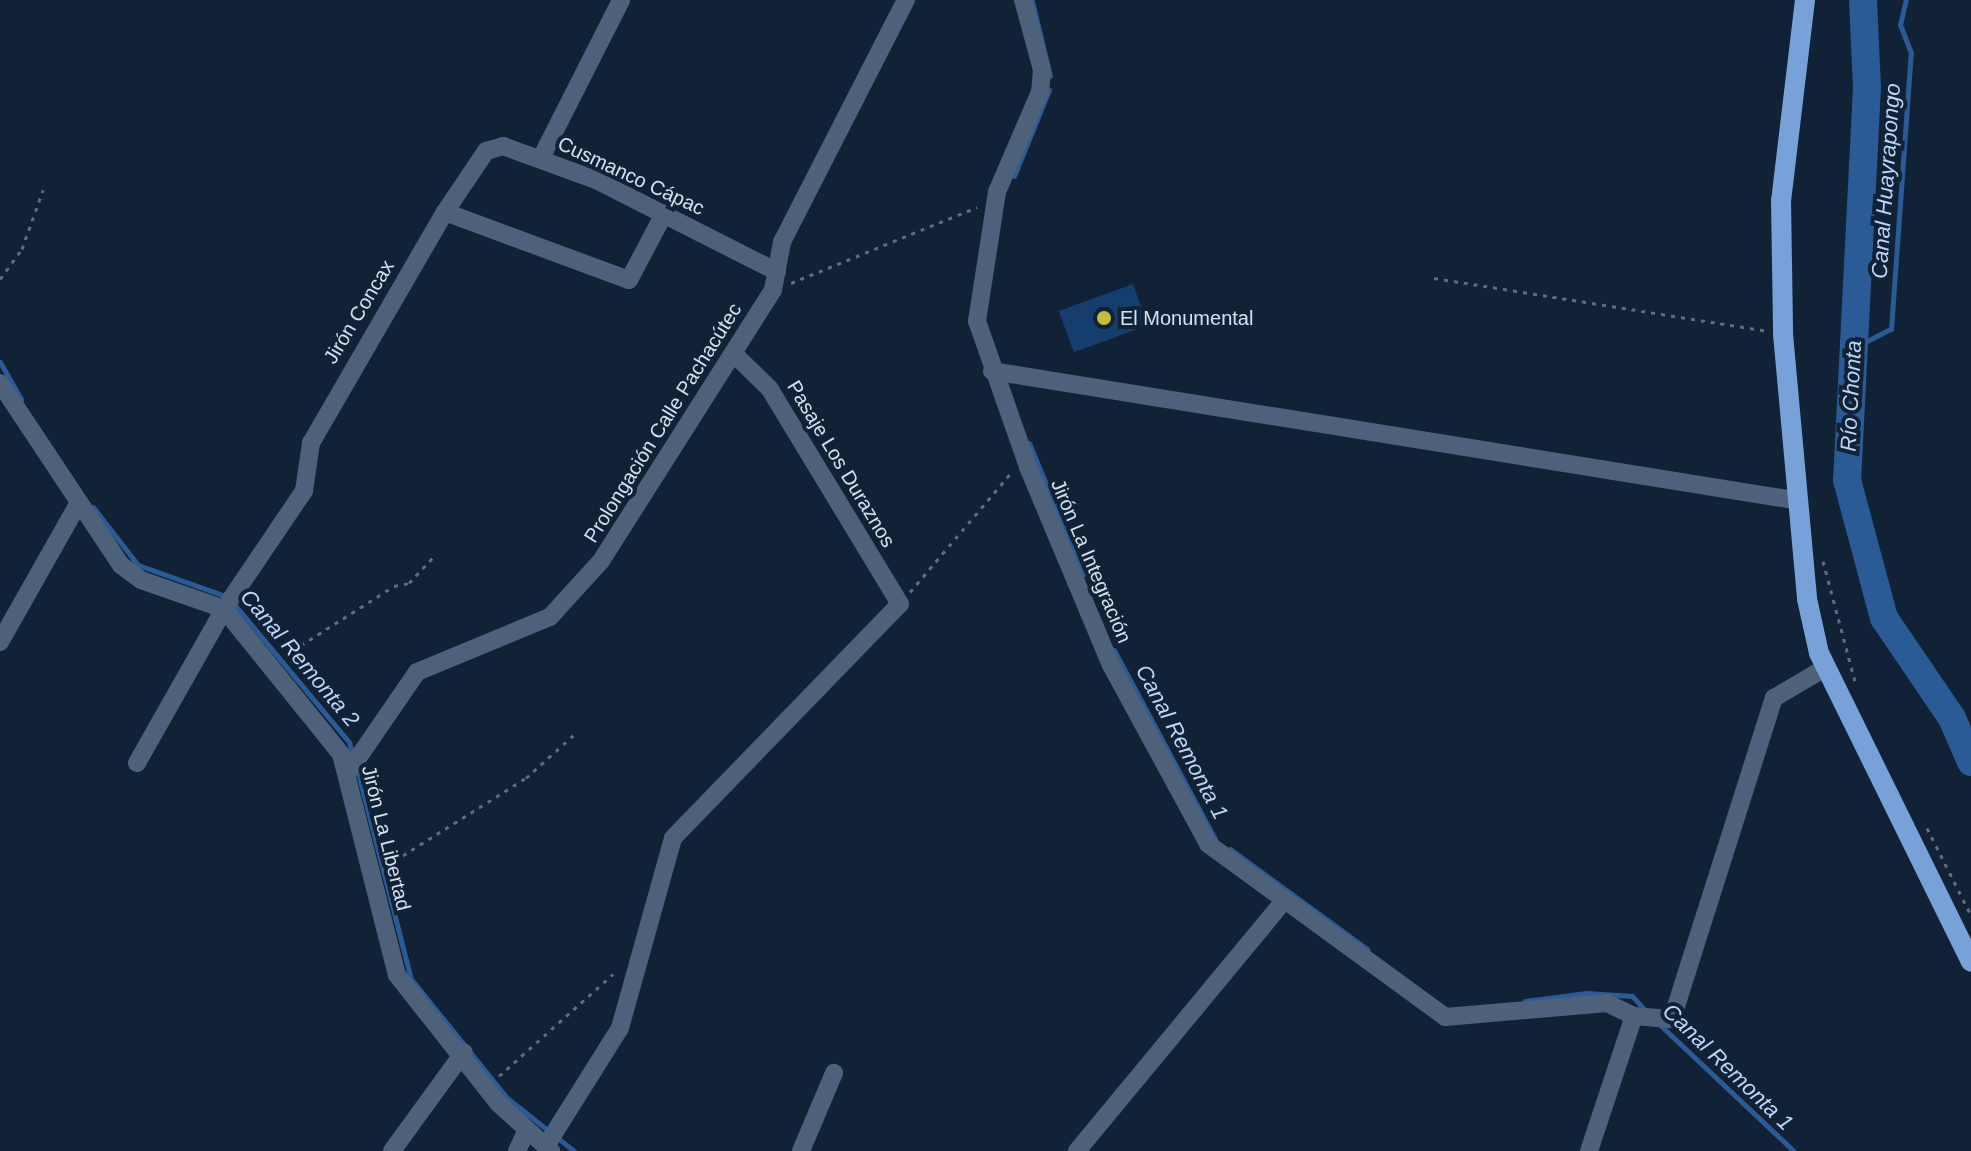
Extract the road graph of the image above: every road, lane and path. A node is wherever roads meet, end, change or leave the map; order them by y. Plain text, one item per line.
1 (621, 0) edge
2 (906, 0) edge
3 (1023, 0) edge
4 (1805, 0) edge
5 (541, 158) junction
6 (43, 190) dead end
7 (996, 200) junction
8 (445, 212) junction
9 (664, 214) junction
10 (1434, 278) dead end
11 (0, 279) edge
12 (775, 281) junction
13 (1783, 334) junction
14 (735, 355) junction
15 (992, 371) junction
16 (0, 383) edge
17 (5, 407) edge
18 (1024, 458) junction
19 (1794, 500) junction
20 (77, 506) junction
21 (1822, 556) dead end
22 (433, 557) dead end
23 (900, 604) junction
24 (224, 609) junction
25 (0, 642) edge
26 (271, 664) junction
27 (1825, 668) junction
28 (1858, 689) dead end
29 (578, 731) dead end
30 (137, 763) dead end
31 (349, 771) junction
32 (1922, 819) dead end
33 (373, 875) junction
34 (1283, 902) junction
35 (1971, 915) edge
36 (1971, 962) edge
37 (613, 974) dead end
38 (1634, 1016) junction
39 (464, 1052) junction
40 (834, 1073) dead end
41 (487, 1086) junction
42 (527, 1130) junction
43 (549, 1149) edge
44 (392, 1151) edge
45 (517, 1151) edge
46 (801, 1151) edge
47 (1077, 1151) edge
48 (1589, 1151) edge

1 - 5 street
2 - 12 street, Prolongación Calle Pachacútec
3 - 7 street, Jirón La Integración
4 - 13 main road
5 - 8 street, Cusmanco Cápac
5 - 9 street, Cusmanco Cápac
6 - 11 path
7 - 12 path
7 - 15 street, Jirón La Integración
8 - 9 street
8 - 24 street, Jirón Concax
9 - 12 street, Cusmanco Cápac
10 - 13 path
12 - 14 street, Prolongación Calle Pachacútec
13 - 19 main road
14 - 23 street, Pasaje Los Duraznos
14 - 31 street, Prolongación Calle Pachacútec
15 - 18 street, Jirón La Integración
15 - 19 street
16 - 17 street, Jirón La Libertad
17 - 20 street, Jirón La Libertad
18 - 23 path
18 - 34 street, Jirón La Integración
19 - 27 main road
20 - 24 street, Jirón La Libertad
20 - 25 street
21 - 28 path
22 - 26 path
23 - 43 street
24 - 26 street, Jirón La Libertad
24 - 30 street, Jirón Concax
26 - 31 street, Jirón La Libertad
27 - 36 main road
27 - 38 street, Jirón La Integración
29 - 33 path
31 - 33 street, Jirón La Libertad
32 - 35 path
33 - 39 street, Jirón La Libertad
34 - 38 street, Jirón La Integración
34 - 47 street
37 - 41 path
38 - 48 street
39 - 41 street, Jirón La Libertad
39 - 44 street
40 - 46 street
41 - 42 street, Jirón La Libertad
42 - 43 street, Jirón La Libertad
42 - 45 street

